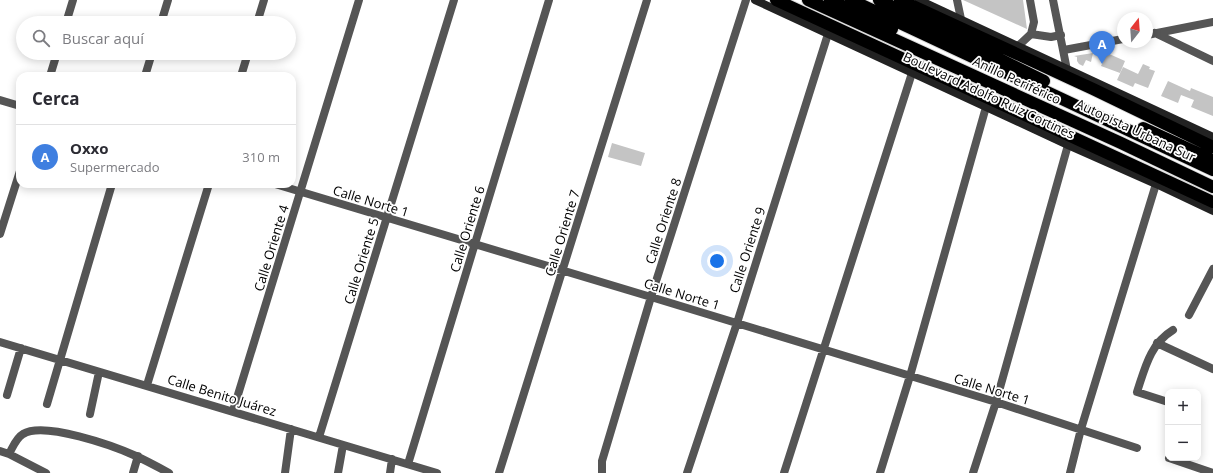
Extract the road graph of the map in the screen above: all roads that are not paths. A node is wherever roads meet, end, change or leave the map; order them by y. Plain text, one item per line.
1 (73, 0) edge
2 (168, 0) edge
3 (264, 0) edge
4 (359, 0) edge
5 (454, 0) edge
6 (549, 0) edge
7 (647, 0) edge
8 (746, 0) edge
9 (755, 0) edge
10 (776, 0) edge
11 (808, 0) edge
12 (830, 0) edge
13 (851, 0) edge
14 (879, 0) edge
15 (900, 0) edge
16 (919, 0) edge
17 (958, 0) edge
18 (1030, 0) edge
19 (1053, 0) edge
20 (68, 16) edge
21 (163, 16) edge
22 (259, 16) edge
23 (961, 19) junction
24 (1213, 22) edge
25 (828, 34) junction
26 (1032, 34) junction
27 (1153, 34) edge
28 (1153, 35) edge
29 (1061, 36) junction
30 (1117, 40) edge
31 (1017, 47) junction
32 (1064, 50) junction
33 (55, 60) edge
34 (150, 60) edge
35 (246, 60) edge
36 (1213, 61) edge
37 (1067, 70) junction
38 (51, 72) edge
39 (146, 72) edge
40 (242, 72) edge
41 (912, 73) junction
42 (0, 100) edge
43 (16, 105) edge
44 (986, 107) junction
45 (1213, 137) edge
46 (1121, 143) junction
47 (1068, 145) junction
48 (1213, 147) edge
49 (1213, 160) edge
50 (1213, 170) edge
51 (1213, 182) edge
52 (16, 184) edge
53 (1156, 184) junction
54 (111, 188) edge
55 (208, 188) edge
56 (288, 188) edge
57 (1213, 188) edge
58 (300, 192) junction
59 (1213, 201) edge
60 (1213, 211) edge
61 (387, 218) junction
62 (0, 234) edge
63 (475, 244) junction
64 (1213, 269) edge
65 (562, 270) junction
66 (652, 297) junction
67 (1189, 315) dead end
68 (737, 323) junction
69 (1173, 330) dead end
70 (0, 342) edge
71 (1157, 343) junction
72 (21, 348) junction
73 (823, 350) junction
74 (59, 360) junction
75 (1213, 369) edge
76 (99, 372) junction
77 (910, 376) junction
78 (147, 385) junction
79 (8, 395) dead end
80 (1165, 401) edge
81 (996, 402) junction
82 (47, 404) dead end
83 (233, 411) junction
84 (90, 414) dead end
85 (291, 428) junction
86 (1081, 429) junction
87 (319, 437) junction
88 (343, 445) junction
89 (1137, 448) dead end
90 (0, 451) edge
91 (9, 454) junction
92 (138, 456) junction
93 (392, 459) junction
94 (1178, 461) edge
95 (408, 464) junction
96 (46, 473) edge
97 (133, 473) edge
98 (169, 473) edge
99 (285, 473) edge
100 (338, 473) edge
101 (390, 473) edge
102 (437, 473) edge
103 (499, 473) edge
104 (602, 473) edge
105 (686, 473) edge
106 (784, 473) edge
107 (880, 473) edge
108 (973, 473) edge
109 (1070, 473) edge
110 (1213, 473) edge

1 - 20 street
2 - 21 street
3 - 22 street
4 - 58 street, Calle Oriente 4
5 - 61 street, Calle Oriente 5
6 - 63 street, Calle Oriente 6
7 - 65 street, Calle Oriente 7
8 - 66 street, Calle Oriente 8
9 - 25 main road, Boulevard Adolfo Ruiz Cortines
10 - 59 highway
11 - 46 highway, Anillo Periférico
12 - 51 highway, Autopista Urbana Sur
13 - 50 highway, Autopista Urbana Sur
14 - 49 highway, Anillo Periférico
15 - 48 highway
16 - 23 main road
17 - 23 street
18 - 26 street
19 - 29 street
23 - 31 main road
24 - 27 street
25 - 41 main road, Boulevard Adolfo Ruiz Cortines
25 - 68 street, Calle Oriente 9
26 - 29 street
26 - 31 street
28 - 36 street
29 - 32 street
30 - 32 street
31 - 37 main road
32 - 37 street
33 - 38 street
34 - 39 street
35 - 40 street
37 - 45 main road
41 - 44 main road, Boulevard Adolfo Ruiz Cortines
41 - 73 street
42 - 43 street
44 - 47 main road, Boulevard Adolfo Ruiz Cortines
44 - 77 street
46 - 57 highway, Anillo Periférico
46 - 59 highway
47 - 53 main road, Boulevard Adolfo Ruiz Cortines
47 - 81 street
52 - 62 street
53 - 60 main road, Boulevard Adolfo Ruiz Cortines
53 - 86 street
54 - 74 street
55 - 78 street
56 - 58 street, Calle Norte 1
58 - 61 street, Calle Norte 1
58 - 83 street, Calle Oriente 4
61 - 63 street, Calle Norte 1
61 - 87 street, Calle Oriente 5
63 - 65 street, Calle Norte 1
63 - 95 street, Calle Oriente 6
64 - 67 street
65 - 66 street, Calle Norte 1
65 - 103 street, Calle Oriente 7
66 - 68 street, Calle Norte 1
66 - 104 street, Calle Oriente 8
68 - 73 street, Calle Norte 1
68 - 105 street, Calle Oriente 9
69 - 71 street
70 - 72 street, Calle Benito Juárez
71 - 75 street
71 - 80 street
72 - 74 street, Calle Benito Juárez
72 - 79 street
73 - 77 street, Calle Norte 1
73 - 106 street
74 - 76 street, Calle Benito Juárez
74 - 82 street
76 - 78 street, Calle Benito Juárez
76 - 84 street
77 - 81 street, Calle Norte 1
77 - 107 street
78 - 83 street, Calle Benito Juárez
81 - 86 street, Calle Norte 1
81 - 108 street
83 - 85 street, Calle Benito Juárez
85 - 87 street, Calle Benito Juárez
85 - 99 street
86 - 89 street, Calle Norte 1
86 - 109 street
87 - 88 street, Calle Benito Juárez
88 - 93 street, Calle Benito Juárez
88 - 100 street
90 - 91 street
91 - 92 street
91 - 96 street
92 - 97 street
92 - 98 street
93 - 95 street, Calle Benito Juárez
93 - 101 street
94 - 110 street
95 - 102 street, Calle Benito Juárez

